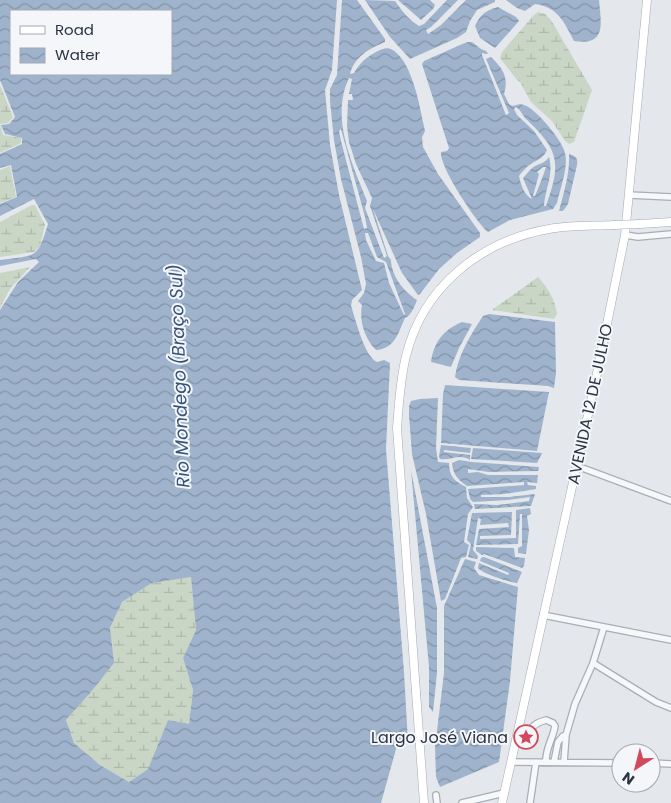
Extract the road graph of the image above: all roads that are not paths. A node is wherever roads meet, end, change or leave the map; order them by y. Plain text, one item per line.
1 (647, 0) edge
2 (629, 195) junction
3 (671, 197) edge
4 (671, 222) edge
5 (671, 234) edge
6 (625, 235) junction
7 (577, 466) junction
8 (671, 501) edge
9 (543, 615) junction
10 (604, 627) junction
11 (671, 640) edge
12 (593, 663) junction
13 (671, 708) edge
14 (530, 730) dead end
15 (566, 736) junction
16 (512, 762) junction
17 (536, 762) junction
18 (546, 762) junction
19 (554, 762) junction
20 (564, 762) junction
21 (611, 763) edge
22 (504, 794) junction
23 (436, 795) dead end
24 (424, 803) edge
25 (437, 803) edge
26 (462, 803) edge
27 (502, 803) edge
28 (530, 803) edge

1 - 2 main road, AVENIDA 12 DE JULHO
2 - 3 street
2 - 6 main road, AVENIDA 12 DE JULHO
4 - 24 main road, bridge
5 - 6 street
6 - 7 main road, AVENIDA 12 DE JULHO
7 - 8 street
7 - 9 main road, AVENIDA 12 DE JULHO
9 - 10 street
9 - 16 main road, AVENIDA 12 DE JULHO
10 - 11 street
10 - 12 street
12 - 13 street
12 - 15 street
14 - 18 street
15 - 19 street
15 - 20 street
16 - 17 street
16 - 22 main road, AVENIDA 12 DE JULHO
17 - 18 street
17 - 28 street
18 - 19 street
19 - 20 street
20 - 21 street
22 - 26 street
22 - 27 main road, AVENIDA 12 DE JULHO
23 - 25 street

